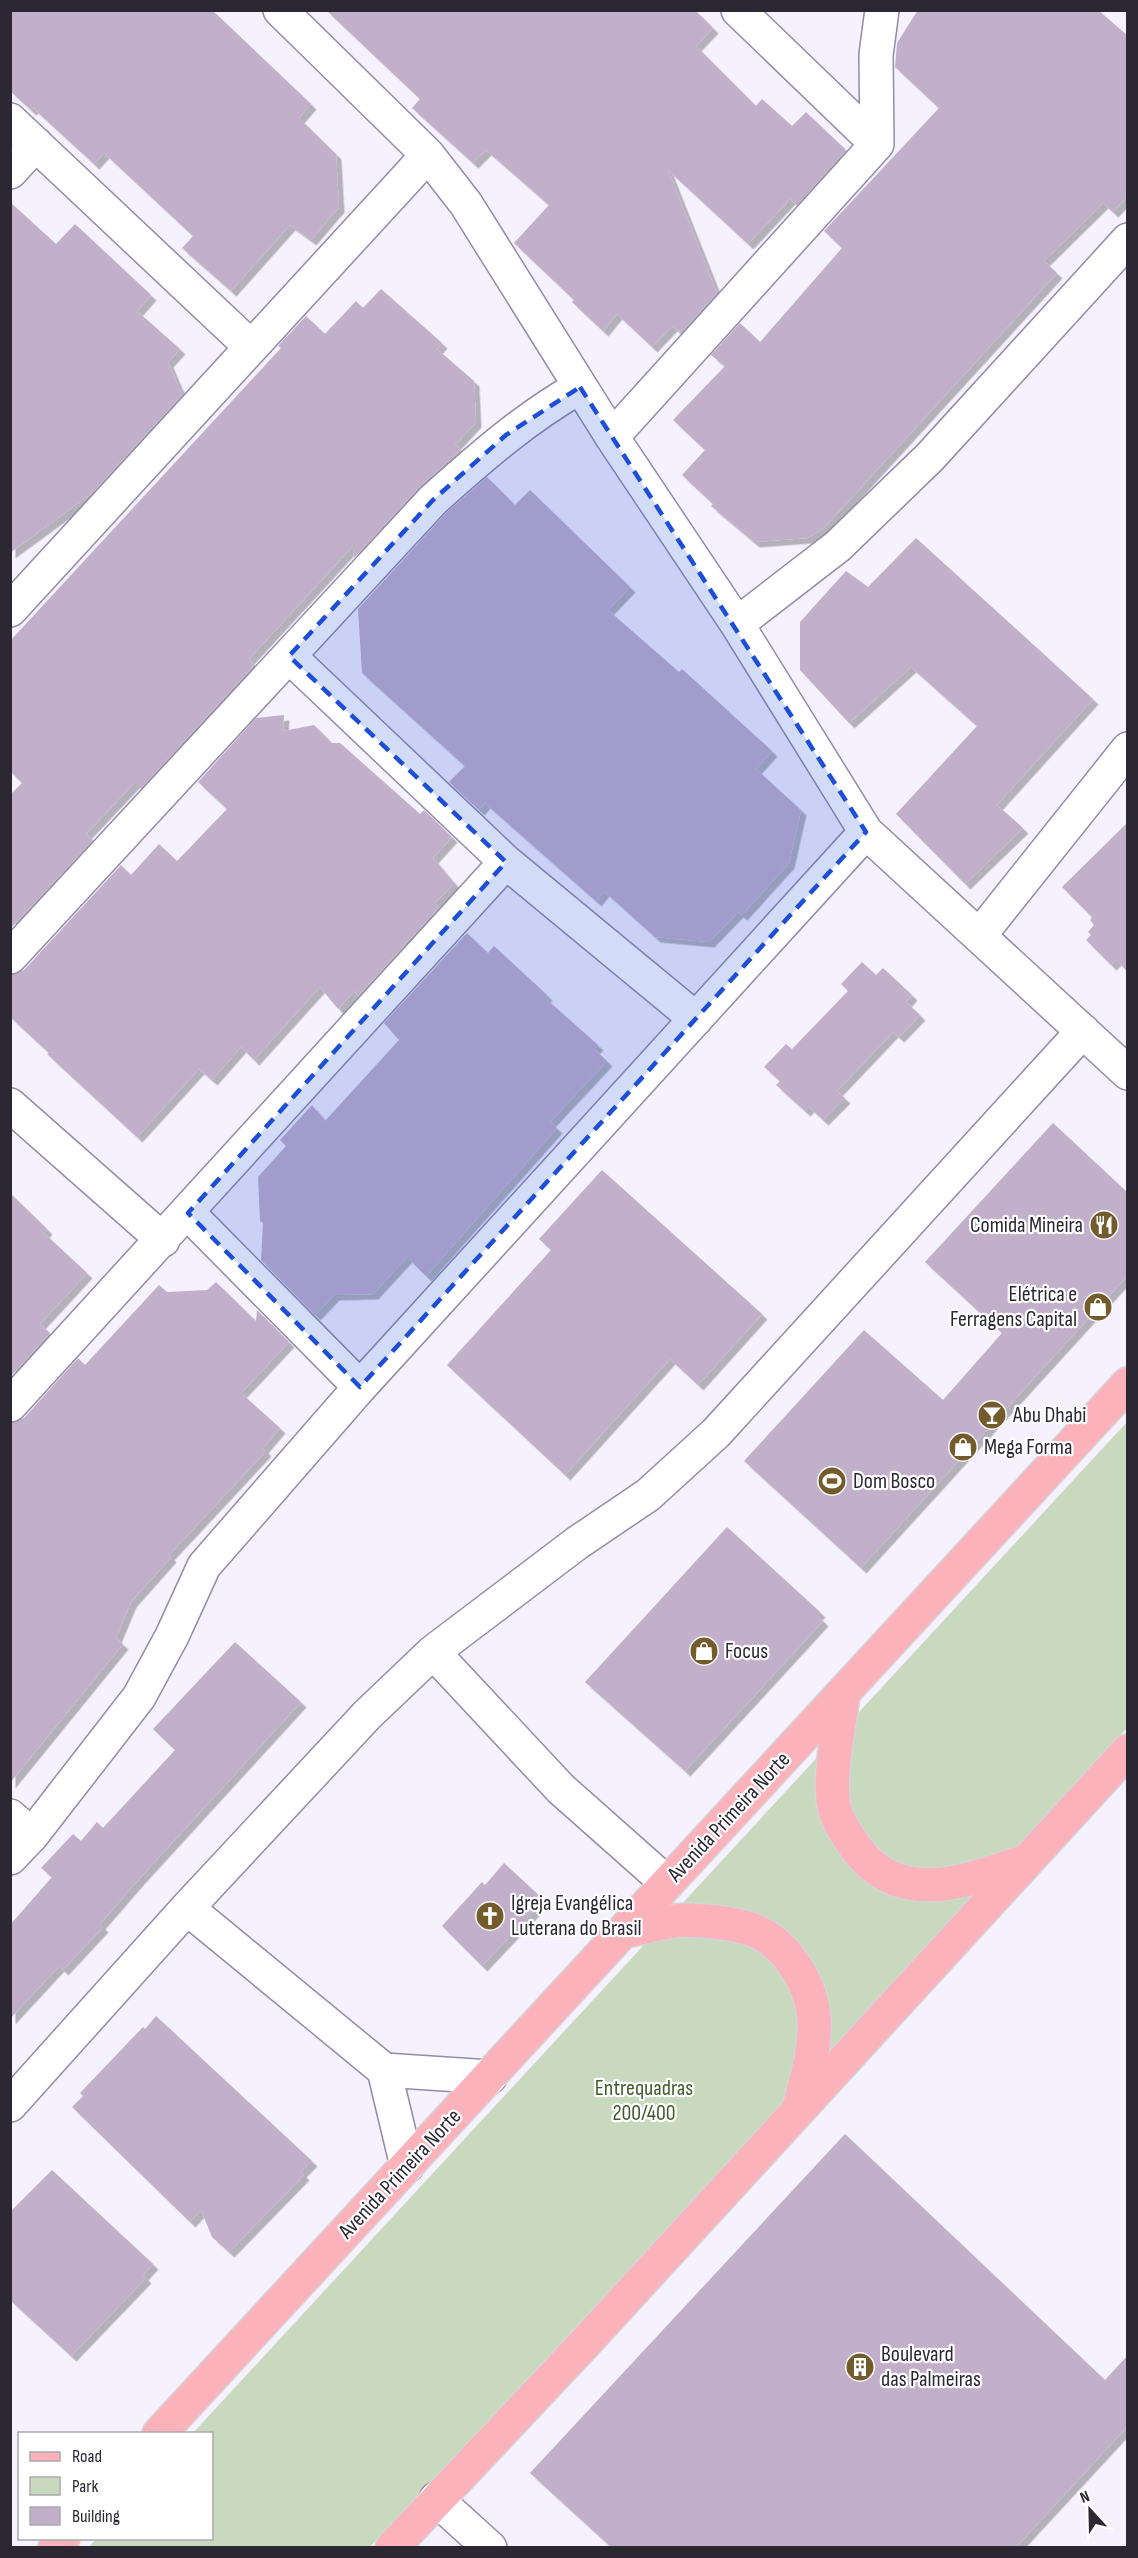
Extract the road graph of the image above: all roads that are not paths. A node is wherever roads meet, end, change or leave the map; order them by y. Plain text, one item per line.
1 (280, 10) edge
2 (738, 10) edge
3 (882, 10) edge
4 (10, 120) edge
5 (36, 144) junction
6 (877, 144) junction
7 (428, 155) junction
8 (10, 172) edge
9 (1128, 240) edge
10 (250, 347) junction
11 (580, 387) junction
12 (612, 437) junction
13 (10, 610) edge
14 (737, 624) junction
15 (289, 656) junction
16 (1128, 749) edge
17 (866, 832) junction
18 (506, 862) junction
19 (979, 936) junction
20 (10, 957) edge
21 (696, 1019) junction
22 (1083, 1031) junction
23 (1128, 1073) edge
24 (10, 1105) edge
25 (188, 1213) junction
26 (163, 1240) junction
27 (1128, 1384) edge
28 (360, 1387) junction
29 (10, 1405) edge
30 (433, 1652) junction
31 (843, 1695) junction
32 (1128, 1750) edge
33 (18, 1836) edge
34 (1026, 1861) junction
35 (667, 1883) junction
36 (187, 1908) junction
37 (624, 1931) junction
38 (384, 2070) junction
39 (490, 2077) junction
40 (10, 2105) edge
41 (800, 2106) junction
42 (407, 2166) junction
43 (160, 2432) edge
44 (436, 2499) junction
45 (392, 2547) edge
46 (490, 2547) edge

1 - 7 street
2 - 6 street
3 - 6 street
4 - 5 street
5 - 8 street
5 - 10 street
6 - 12 street
7 - 10 street
7 - 11 street
9 - 14 street
10 - 13 street
11 - 12 street
11 - 15 street
12 - 14 street
14 - 17 street
15 - 18 street
15 - 20 street
16 - 19 street
17 - 19 street
17 - 21 street
18 - 21 street
18 - 25 street
19 - 22 street
21 - 28 street
22 - 23 street
22 - 30 street
24 - 26 street
25 - 26 street
25 - 28 street
26 - 29 street
27 - 31 main road, Avenida Primeira Norte
28 - 33 street
30 - 35 street
30 - 36 street
31 - 34 main road
31 - 35 main road, Avenida Primeira Norte
32 - 34 main road
34 - 41 main road
35 - 37 main road, Avenida Primeira Norte
36 - 38 street
36 - 40 street
37 - 39 main road, Avenida Primeira Norte
37 - 41 main road
38 - 39 street
38 - 42 street
39 - 42 main road, Avenida Primeira Norte
41 - 44 main road
42 - 43 main road, Avenida Primeira Norte
44 - 45 main road
44 - 46 street

